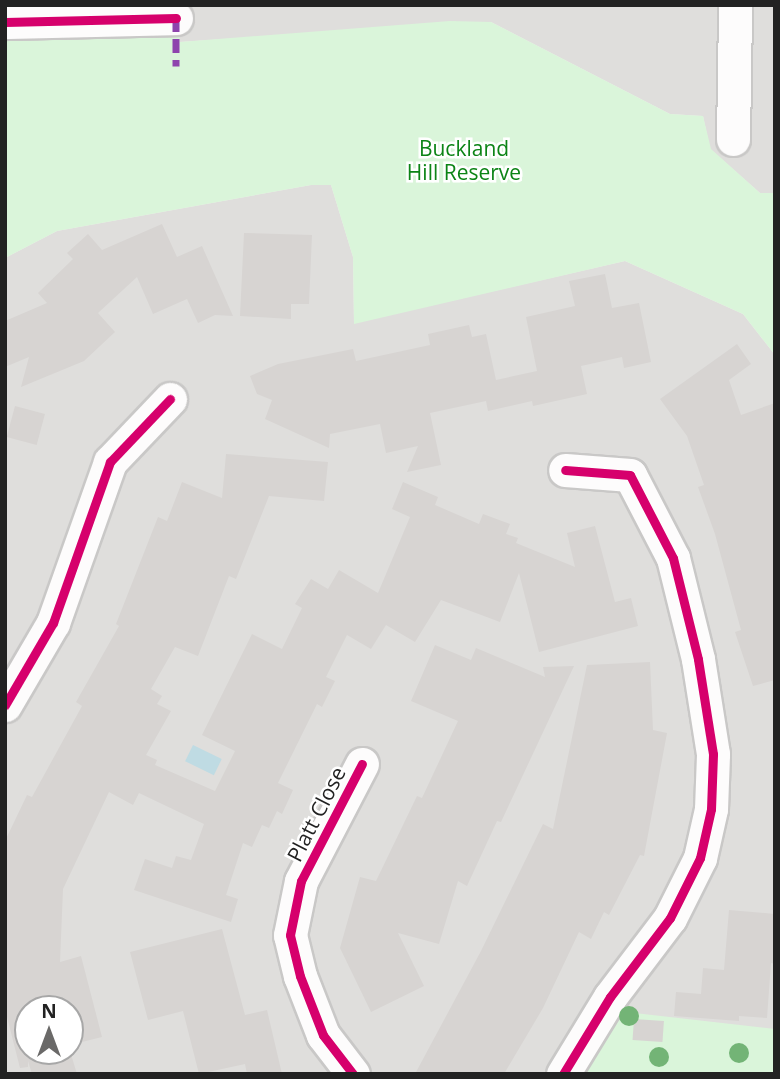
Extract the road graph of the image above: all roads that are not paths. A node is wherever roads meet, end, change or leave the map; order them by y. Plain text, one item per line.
1 (735, 5) edge
2 (176, 18) dead end
3 (5, 22) edge
4 (733, 139) dead end
5 (170, 399) dead end
6 (565, 470) dead end
7 (5, 705) edge
8 (362, 764) dead end
9 (353, 1074) edge
10 (563, 1074) edge

1 - 4 street
2 - 3 street
5 - 7 street
6 - 10 street
8 - 9 street, Platt Close

